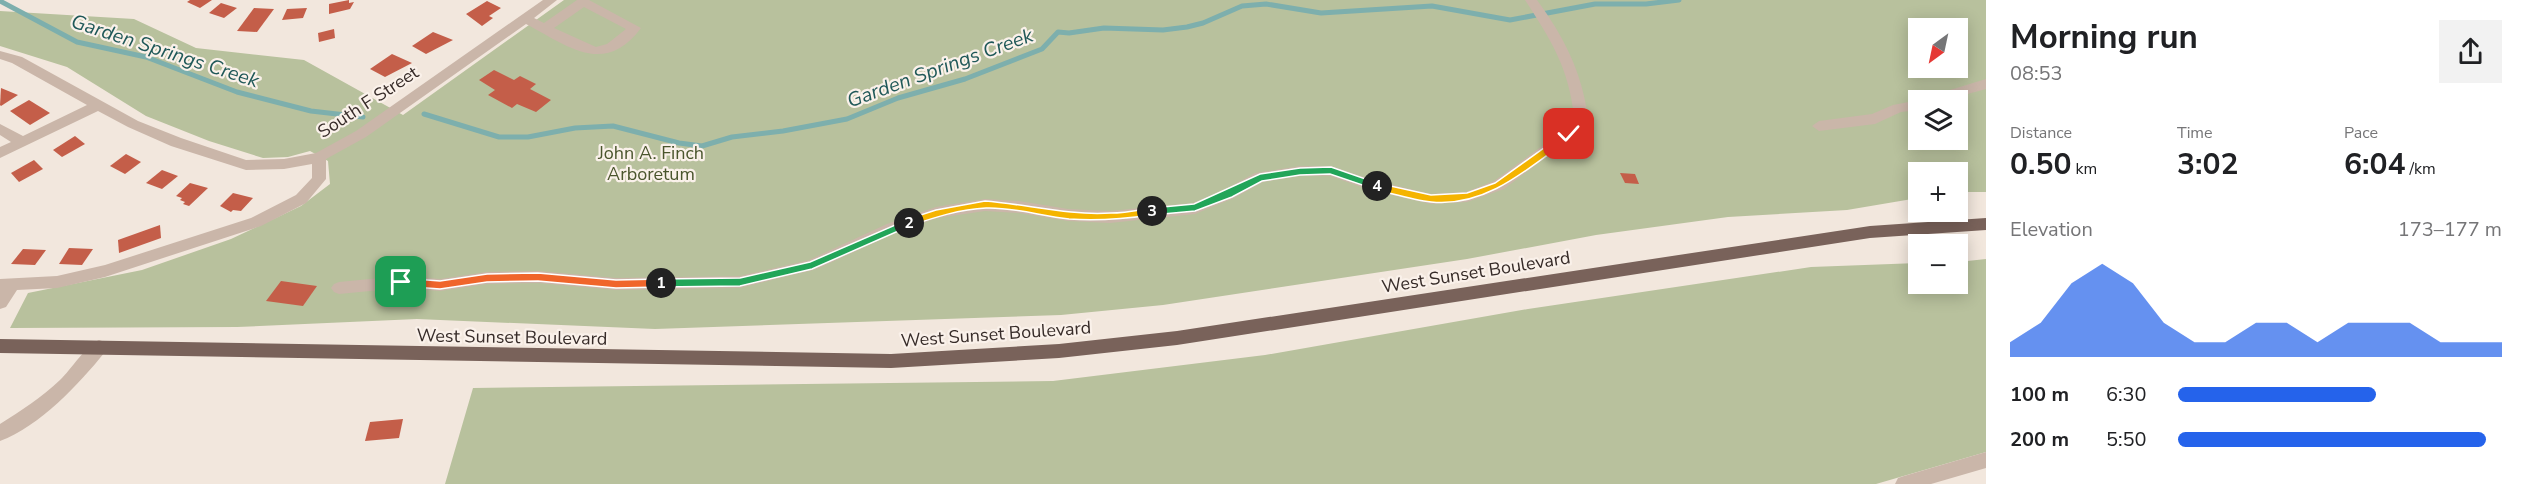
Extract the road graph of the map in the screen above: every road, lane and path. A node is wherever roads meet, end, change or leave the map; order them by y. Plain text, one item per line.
1 (551, 0) edge
2 (1533, 4) edge
3 (525, 18) junction
4 (546, 28) junction
5 (0, 55) edge
6 (1986, 84) edge
7 (1966, 90) edge
8 (100, 104) junction
9 (1908, 106) edge
10 (1819, 126) dead end
11 (0, 129) edge
12 (22, 142) junction
13 (0, 153) edge
14 (319, 157) junction
15 (1986, 224) edge
16 (6, 286) edge
17 (339, 288) dead end
18 (0, 303) edge
19 (0, 346) edge
20 (99, 347) junction
21 (0, 433) edge
22 (1986, 460) edge
23 (1904, 484) edge

1 - 3 street, South F Street
2 - 17 street
3 - 4 street
3 - 14 street, South F Street
4 - 4 street
5 - 8 street
6 - 7 street
8 - 12 street
8 - 14 street
9 - 10 street
11 - 12 street
12 - 13 street
14 - 16 street, South F Street
15 - 20 main road, West Sunset Boulevard
16 - 18 street, South F Street
19 - 20 main road, West Sunset Boulevard
20 - 21 street
22 - 23 street

